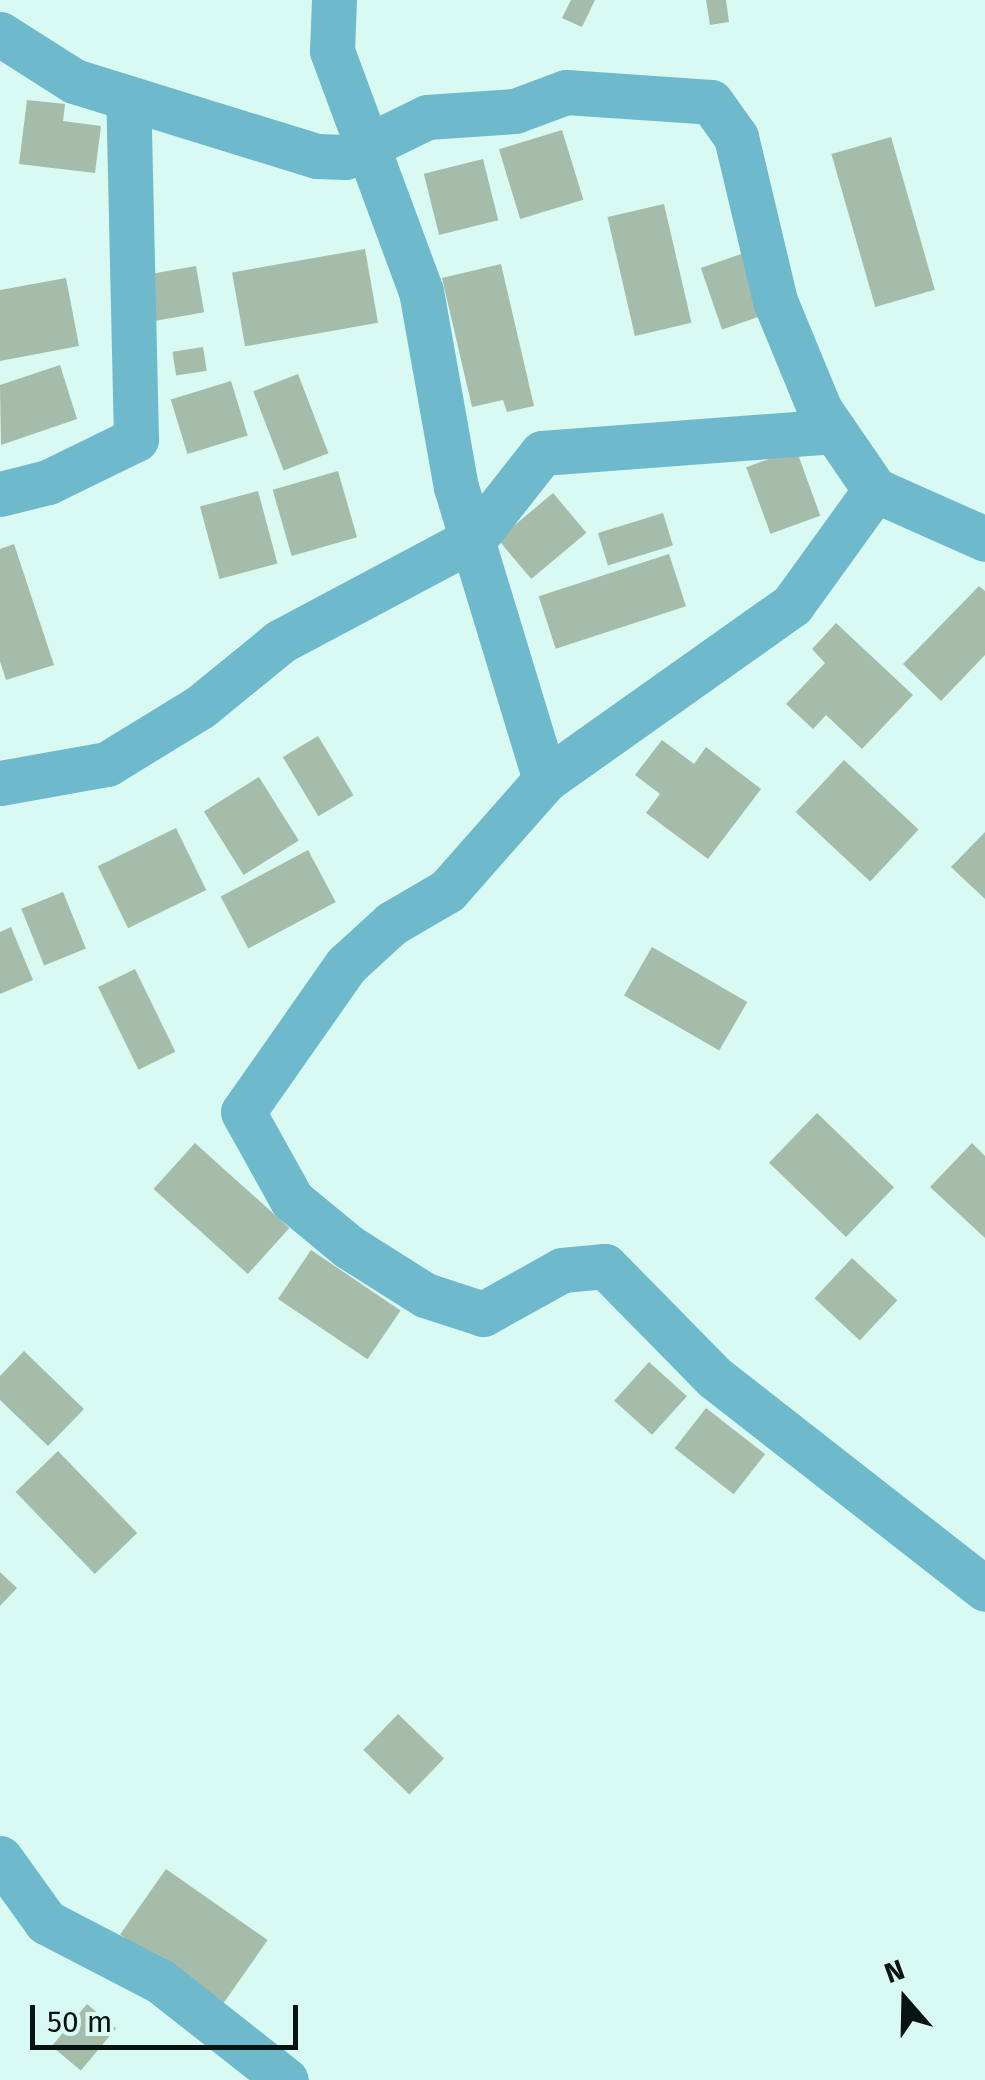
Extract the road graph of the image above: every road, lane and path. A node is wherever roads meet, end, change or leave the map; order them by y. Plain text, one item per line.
1 (334, 0) edge
2 (0, 34) edge
3 (128, 98) junction
4 (364, 150) junction
5 (834, 431) junction
6 (874, 490) junction
7 (0, 494) edge
8 (476, 538) junction
9 (985, 539) edge
10 (546, 780) junction
11 (0, 783) edge
12 (984, 1589) edge
13 (0, 1858) edge
14 (286, 2080) edge

1 - 4 street
2 - 3 street
3 - 4 street
3 - 7 street
4 - 5 street
4 - 8 street
5 - 6 street
5 - 8 street
6 - 9 street
6 - 10 street
8 - 10 street
8 - 11 street
10 - 12 street
13 - 14 street

